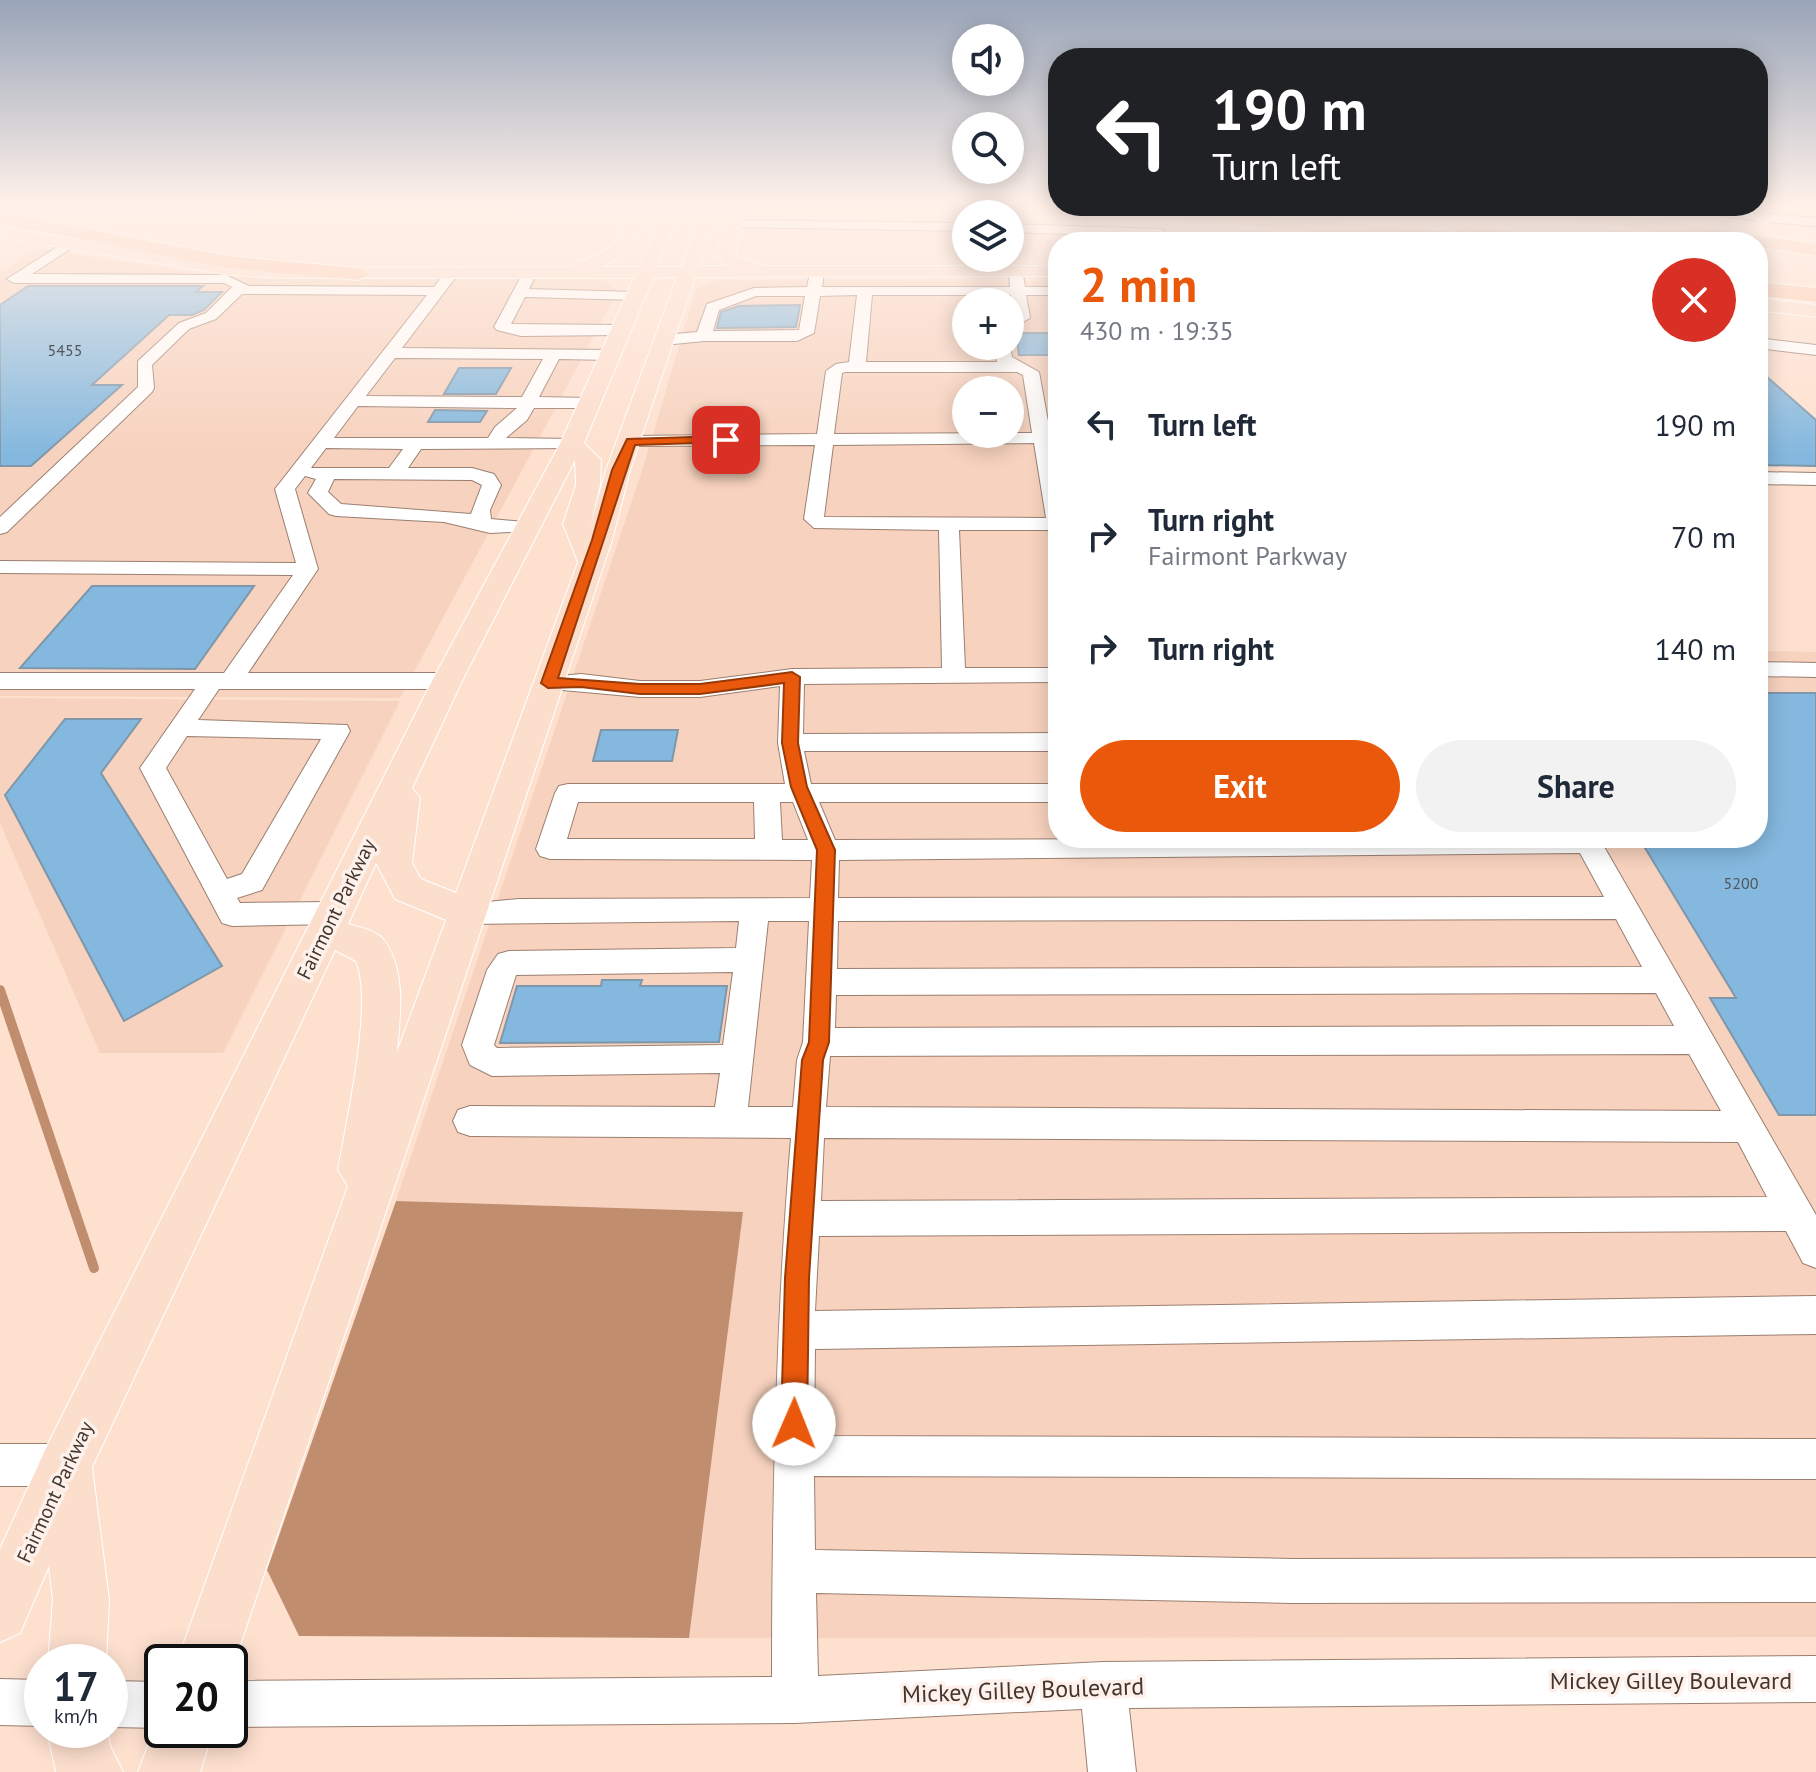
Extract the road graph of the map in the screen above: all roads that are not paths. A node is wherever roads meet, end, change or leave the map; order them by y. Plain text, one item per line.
1 (439, 289) edge
2 (524, 289) edge
3 (567, 289) edge
4 (639, 289) edge
5 (689, 289) edge
6 (755, 289) edge
7 (238, 290) joint
8 (1768, 290) edge
9 (437, 291) junction
10 (813, 291) junction
11 (865, 291) junction
12 (754, 292) junction
13 (522, 293) junction
14 (566, 295) junction
15 (1048, 295) edge
16 (1816, 295) edge
17 (636, 296) junction
18 (607, 297) junction
19 (952, 298) edge
20 (1024, 303) edge
21 (1768, 305) edge
22 (693, 308) junction
23 (1816, 311) edge
24 (590, 330) junction
25 (621, 330) junction
26 (704, 336) junction
27 (664, 340) junction
28 (1768, 344) edge
29 (1816, 350) edge
30 (390, 353) junction
31 (554, 354) junction
32 (1004, 360) edge
33 (608, 361) junction
34 (857, 367) junction
35 (1020, 367) junction
36 (353, 401) junction
37 (529, 402) junction
38 (590, 403) junction
39 (825, 438) junction
40 (1043, 438) junction
41 (631, 441) junction
42 (495, 442) junction
43 (320, 443) junction
44 (415, 444) junction
45 (572, 444) junction
46 (1048, 469) edge
47 (297, 472) junction
48 (328, 473) junction
49 (395, 474) junction
50 (1768, 478) edge
51 (1816, 479) edge
52 (481, 522) junction
53 (949, 524) junction
54 (1048, 524) edge
55 (527, 527) junction
56 (0, 528) edge
57 (591, 561) junction
58 (0, 567) edge
59 (308, 569) junction
60 (1768, 669) edge
61 (1816, 670) edge
62 (1048, 675) edge
63 (954, 676) junction
64 (792, 677) junction
65 (0, 681) edge
66 (221, 681) junction
67 (447, 681) junction
68 (548, 683) junction
69 (180, 728) junction
70 (1048, 742) edge
71 (790, 743) junction
72 (412, 753) junction
73 (1048, 793) edge
74 (767, 795) junction
75 (802, 795) junction
76 (1048, 847) edge
77 (1590, 848) edge
78 (769, 850) junction
79 (826, 850) junction
80 (220, 892) junction
81 (1624, 908) junction
82 (755, 910) junction
83 (823, 910) junction
84 (467, 913) junction
85 (329, 923) junction
86 (749, 960) junction
87 (1664, 980) junction
88 (821, 982) junction
89 (1697, 1040) junction
90 (819, 1042) junction
91 (737, 1059) junction
92 (470, 1121) dead end
93 (730, 1121) junction
94 (808, 1121) junction
95 (1747, 1127) junction
96 (1796, 1214) junction
97 (802, 1219) junction
98 (350, 1243) junction
99 (1816, 1250) edge
100 (1816, 1315) edge
101 (796, 1330) junction
102 (793, 1456) junction
103 (1816, 1459) edge
104 (0, 1465) edge
105 (66, 1465) junction
106 (795, 1571) junction
107 (1816, 1580) edge
108 (0, 1613) edge
109 (78, 1644) edge
110 (212, 1644) edge
111 (1816, 1679) edge
112 (1103, 1685) junction
113 (795, 1700) junction
114 (0, 1702) edge
115 (24, 1703) edge
116 (248, 1704) edge
117 (80, 1748) edge
118 (177, 1748) edge
119 (92, 1772) edge
120 (169, 1772) edge
121 (1112, 1772) edge

1 - 9 street
2 - 13 street
3 - 14 street
4 - 17 main road, Fairmont Parkway
5 - 22 main road
6 - 12 street
7 - 9 street
7 - 56 street
8 - 16 highway
9 - 30 street
10 - 11 street
10 - 12 street
10 - 26 street
11 - 19 street
11 - 34 street
12 - 22 street
13 - 14 street
13 - 24 street
14 - 18 street
15 - 20 street
17 - 18 street
17 - 25 main road, Fairmont Parkway
18 - 24 street
21 - 23 main road
22 - 26 street
22 - 27 main road
24 - 25 street
25 - 33 main road, Fairmont Parkway
26 - 27 street
27 - 41 main road
28 - 29 street
30 - 31 street
30 - 36 street
31 - 33 street
31 - 37 street
32 - 35 street
33 - 38 main road, Fairmont Parkway
33 - 41 main road
34 - 35 street
34 - 39 street
35 - 40 street
36 - 37 street
36 - 43 street
37 - 38 street
37 - 42 street
38 - 45 main road, Fairmont Parkway
39 - 40 street
39 - 41 street
39 - 53 street
40 - 46 street
41 - 57 main road
42 - 44 street
42 - 45 street
43 - 44 street
43 - 47 street
44 - 49 street
45 - 55 main road, Fairmont Parkway
45 - 57 main road
47 - 48 street
47 - 59 street
48 - 49 street
48 - 52 street
49 - 52 street
50 - 51 street
52 - 55 street
53 - 54 street
53 - 63 street
55 - 67 main road, Fairmont Parkway
57 - 68 main road
58 - 59 street
59 - 66 street
60 - 61 street
62 - 63 street
63 - 64 street
64 - 68 street
64 - 71 street
65 - 66 street
66 - 67 street
66 - 69 street
67 - 72 main road, Fairmont Parkway
68 - 84 main road
69 - 80 street
69 - 80 street
70 - 71 street
71 - 75 street
72 - 84 main road
72 - 85 main road, Fairmont Parkway
73 - 75 street
74 - 75 street
74 - 78 street
74 - 78 street
75 - 79 street
76 - 79 street
77 - 81 street
78 - 79 street
79 - 83 street
80 - 85 street
81 - 83 street
81 - 87 street
82 - 83 street
82 - 84 street
82 - 86 street
83 - 88 street
84 - 98 main road
85 - 98 main road
85 - 105 main road, Fairmont Parkway
86 - 91 street
86 - 91 street
87 - 88 street
87 - 89 street
88 - 90 street
89 - 90 street
89 - 95 street
90 - 94 street
91 - 93 street
92 - 93 street
93 - 94 street
94 - 95 street
94 - 97 street
95 - 96 street
96 - 97 street
96 - 99 street
97 - 101 street
98 - 110 main road
100 - 101 street
101 - 102 street
102 - 103 street
102 - 106 street
104 - 105 street
105 - 108 main road, Fairmont Parkway
105 - 109 main road
106 - 107 street
106 - 113 street
111 - 112 street, Mickey Gilley Boulevard
112 - 113 street, Mickey Gilley Boulevard
112 - 121 street
113 - 116 street, Mickey Gilley Boulevard
114 - 115 street
117 - 119 main road
118 - 120 main road

